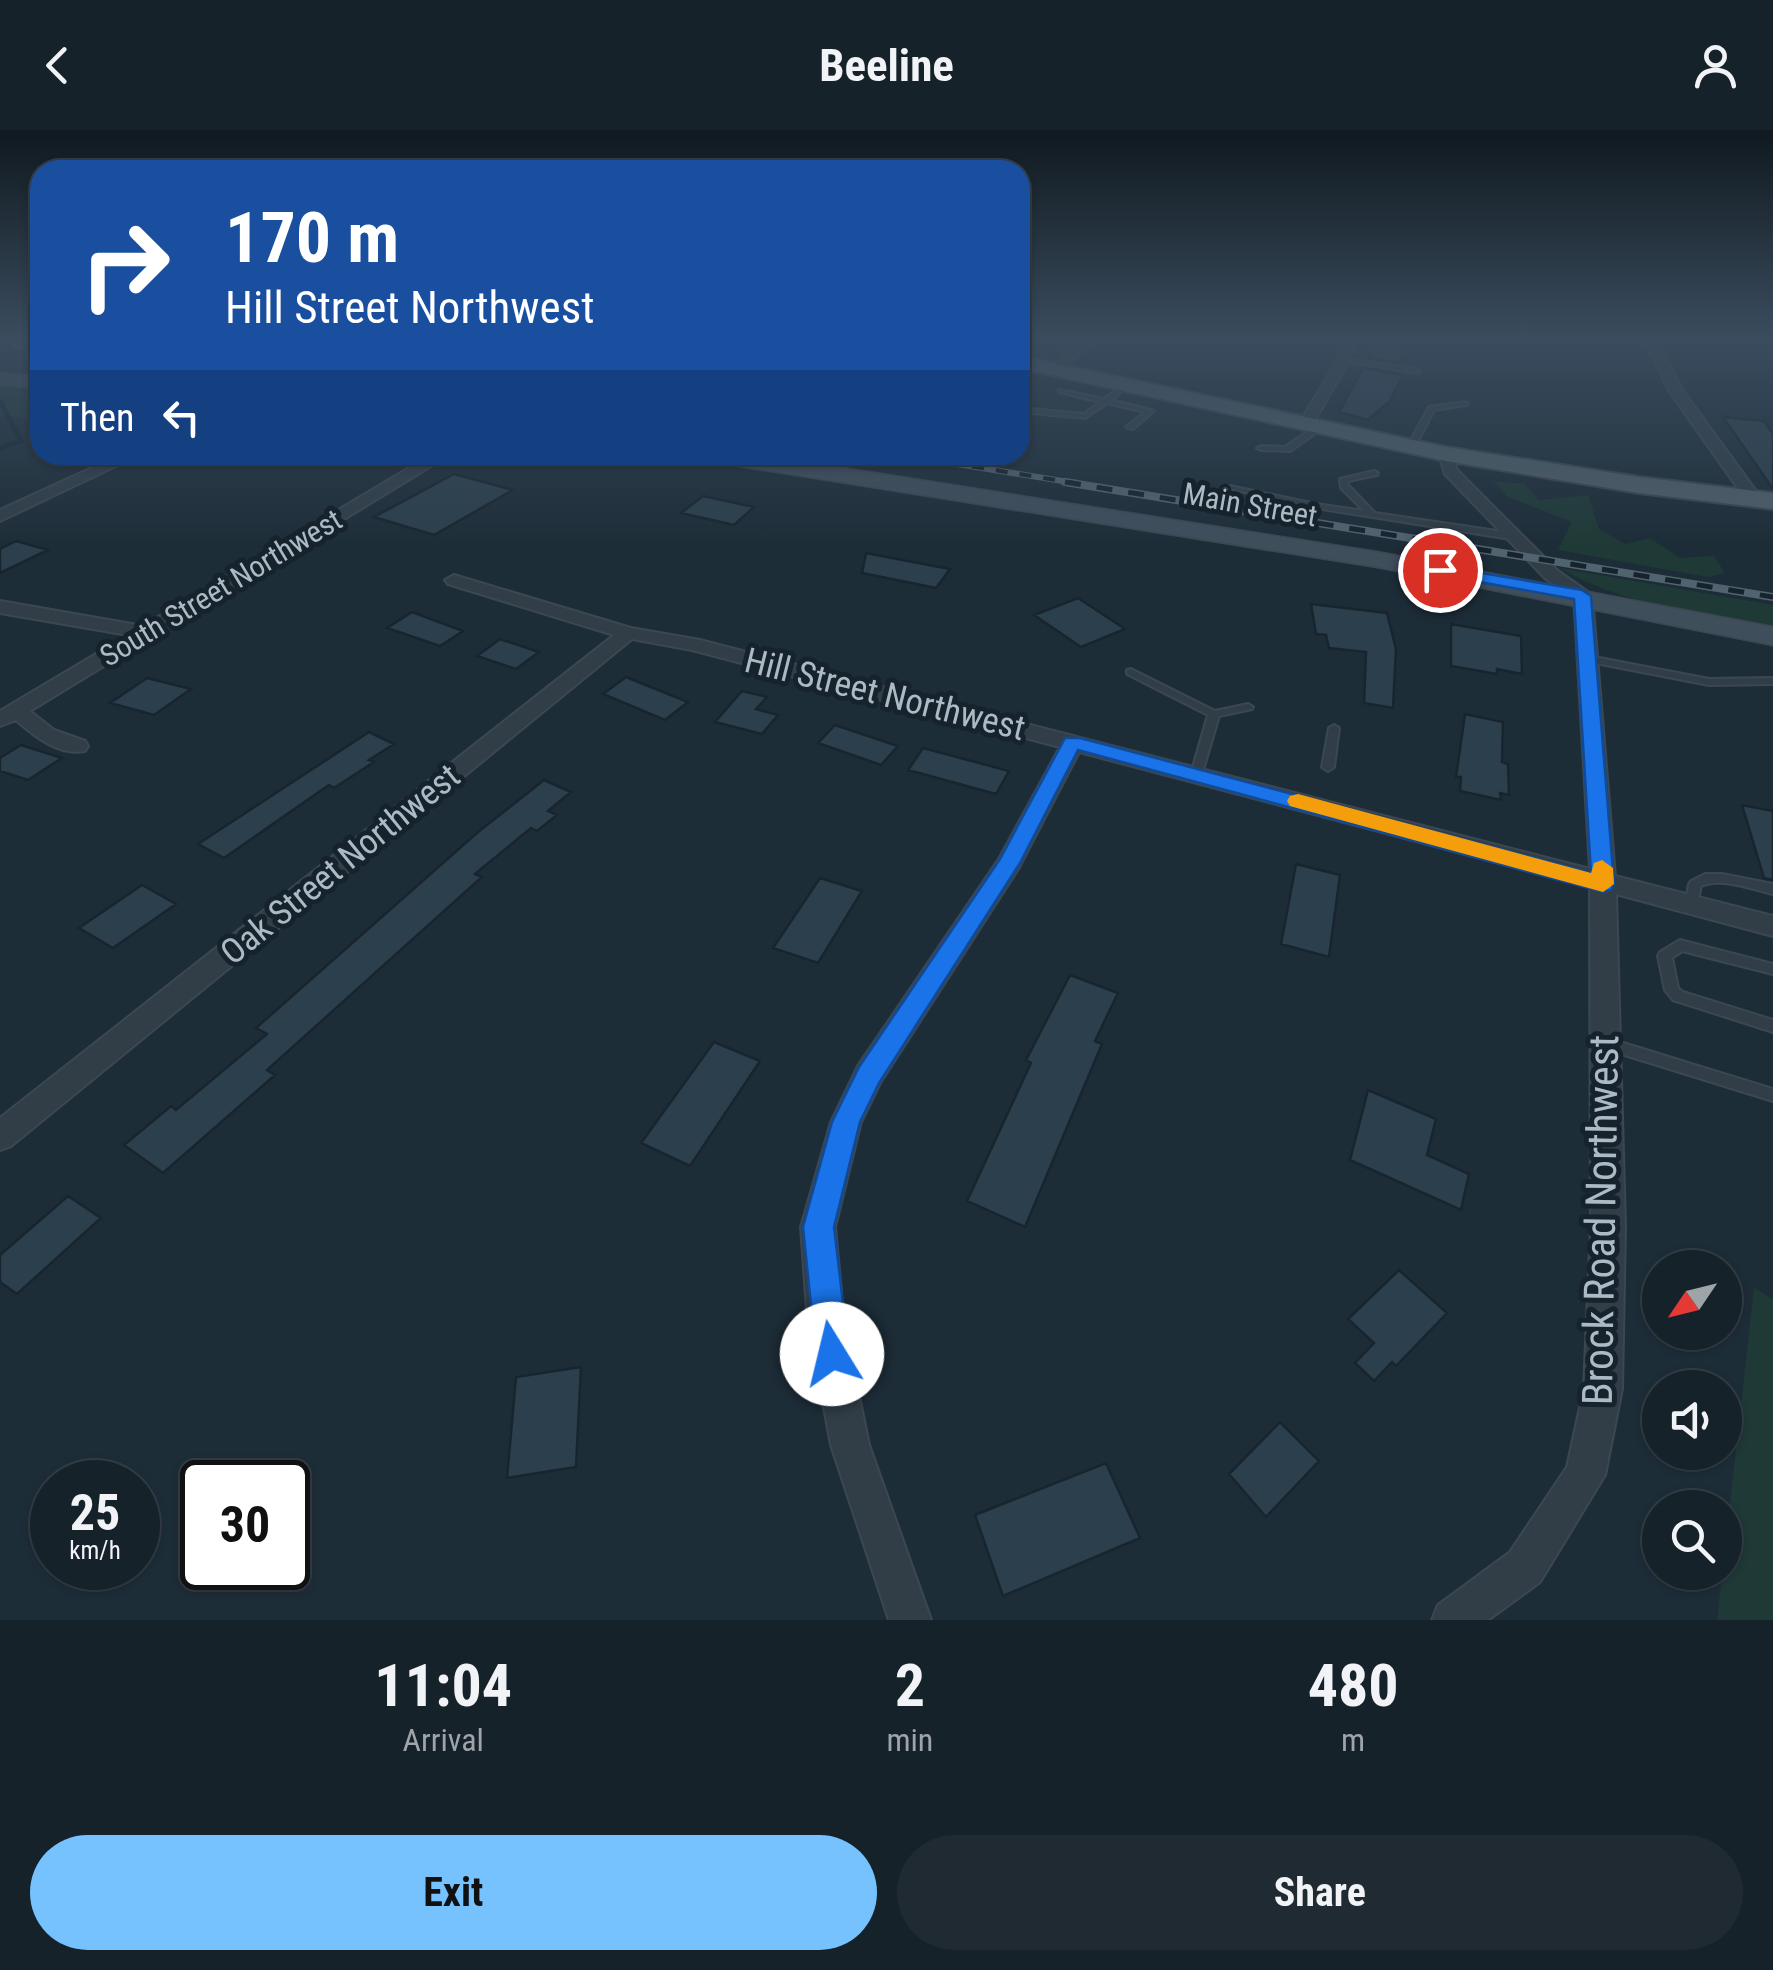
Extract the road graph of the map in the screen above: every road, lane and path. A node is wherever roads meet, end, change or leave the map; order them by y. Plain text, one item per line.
1 (1098, 407) edge
2 (1133, 407) edge
3 (1224, 407) edge
4 (1323, 407) edge
5 (1443, 407) edge
6 (1690, 407) edge
7 (1030, 412) edge
8 (1312, 426) junction
9 (1130, 427) dead end
10 (1411, 447) junction
11 (1261, 448) dead end
12 (1446, 454) junction
13 (110, 465) edge
14 (426, 465) edge
15 (782, 465) edge
16 (1374, 473) dead end
17 (1230, 488) dead end
18 (1763, 500) edge
19 (1374, 515) junction
20 (0, 516) edge
21 (1517, 536) junction
22 (454, 580) dead end
23 (1582, 596) junction
24 (0, 607) edge
25 (628, 632) junction
26 (150, 633) junction
27 (1773, 636) edge
28 (1590, 659) junction
29 (1131, 672) dead end
30 (1773, 682) edge
31 (1248, 708) dead end
32 (1214, 714) junction
33 (9, 715) edge
34 (1334, 728) dead end
35 (1072, 742) junction
36 (76, 746) dead end
37 (1328, 767) dead end
38 (1197, 774) junction
39 (1603, 884) junction
40 (1773, 889) edge
41 (1691, 906) junction
42 (1773, 926) edge
43 (1773, 969) edge
44 (1773, 1026) edge
45 (1605, 1044) junction
46 (1773, 1095) edge
47 (0, 1136) edge
48 (910, 1620) edge
49 (1453, 1620) edge

1 - 7 lane
2 - 9 lane
3 - 8 main road
4 - 8 street
5 - 10 lane
6 - 18 street
8 - 10 main road
8 - 11 lane
10 - 12 main road
12 - 18 main road
12 - 21 street
13 - 20 street
14 - 26 street, South Street Northwest
15 - 23 street, Main Street
16 - 19 lane
17 - 19 lane
19 - 21 lane
21 - 23 street
22 - 25 street
23 - 27 street, Main Street
23 - 28 street, Brock Road Northwest
24 - 26 street
25 - 35 street, Hill Street Northwest
25 - 47 street, Oak Street Northwest
26 - 33 street, South Street Northwest
28 - 30 lane
28 - 39 street, Brock Road Northwest
29 - 32 lane
31 - 32 lane
32 - 38 lane
33 - 36 street
34 - 37 lane
35 - 38 street, Hill Street Northwest
35 - 48 street
38 - 39 street, Hill Street Northwest
39 - 41 street, Hill Street Northwest
39 - 45 street, Brock Road Northwest
40 - 41 lane
41 - 42 street, Hill Street Northwest
43 - 44 lane
45 - 46 lane
45 - 49 street, Brock Road Northwest

